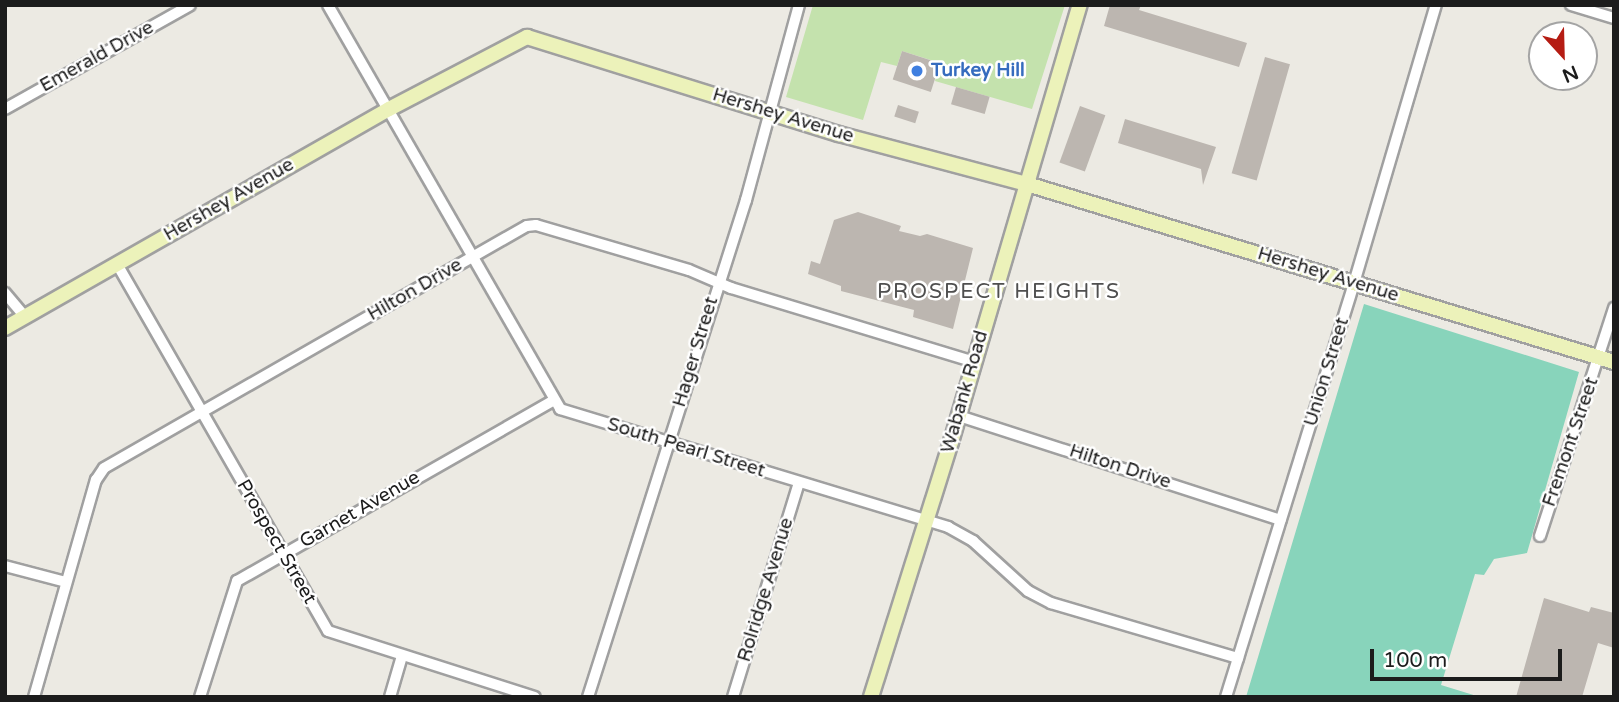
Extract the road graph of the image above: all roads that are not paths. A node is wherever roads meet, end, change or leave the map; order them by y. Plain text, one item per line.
1 (190, 5) edge
2 (328, 5) edge
3 (799, 5) edge
4 (1080, 5) edge
5 (1436, 5) edge
6 (1572, 5) edge
7 (1614, 18) edge
8 (5, 109) edge
9 (389, 109) junction
10 (769, 112) junction
11 (1027, 184) junction
12 (474, 257) junction
13 (117, 264) junction
14 (718, 282) junction
15 (1354, 284) junction
16 (5, 293) edge
17 (1614, 308) edge
18 (25, 317) junction
19 (5, 328) edge
20 (1599, 357) junction
21 (974, 362) junction
22 (1614, 362) edge
23 (553, 401) junction
24 (201, 412) junction
25 (959, 415) junction
26 (669, 442) junction
27 (799, 483) junction
28 (1281, 520) junction
29 (927, 521) junction
30 (1540, 536) dead end
31 (283, 555) junction
32 (5, 566) edge
33 (66, 582) junction
34 (402, 656) junction
35 (1238, 659) junction
36 (34, 697) edge
37 (200, 697) edge
38 (390, 697) edge
39 (535, 697) edge
40 (588, 697) edge
41 (733, 697) edge
42 (871, 697) edge
43 (1226, 697) edge

1 - 8 street, Emerald Drive
2 - 9 street
3 - 10 street, Hager Street
4 - 11 main road, Wabank Road
5 - 15 street, Union Street
6 - 7 street
9 - 10 main road, Hershey Avenue
9 - 12 street
9 - 13 main road, Hershey Avenue
10 - 11 main road, Hershey Avenue
10 - 14 street, Hager Street
11 - 15 main road, Hershey Avenue
11 - 21 main road, Wabank Road
12 - 14 street, Hilton Drive
12 - 23 street
12 - 24 street, Hilton Drive
13 - 18 main road, Hershey Avenue
13 - 24 street, Prospect Street
14 - 21 street, Hilton Drive
14 - 26 street, Hager Street
15 - 20 main road, Hershey Avenue
15 - 28 street, Union Street
16 - 18 street
17 - 20 street, Fremont Street
18 - 19 main road, Hershey Avenue
20 - 22 main road, Hershey Avenue
20 - 30 street, Fremont Street
21 - 25 main road, Wabank Road
23 - 26 street, South Pearl Street
23 - 31 street, Garnet Avenue
24 - 31 street, Prospect Street
24 - 33 street, Hilton Drive
25 - 28 street, Hilton Drive
25 - 29 main road, Wabank Road
26 - 27 street, South Pearl Street
26 - 40 street, Hager Street
27 - 29 street, South Pearl Street
27 - 41 street, Rolridge Avenue
28 - 35 street, Union Street
29 - 35 street, South Pearl Street
29 - 42 main road, Wabank Road
31 - 34 street, Prospect Street
31 - 37 street, Garnet Avenue
32 - 33 street
33 - 36 street, Hilton Drive
34 - 38 street
34 - 39 street, Prospect Street
35 - 43 street, Union Street

